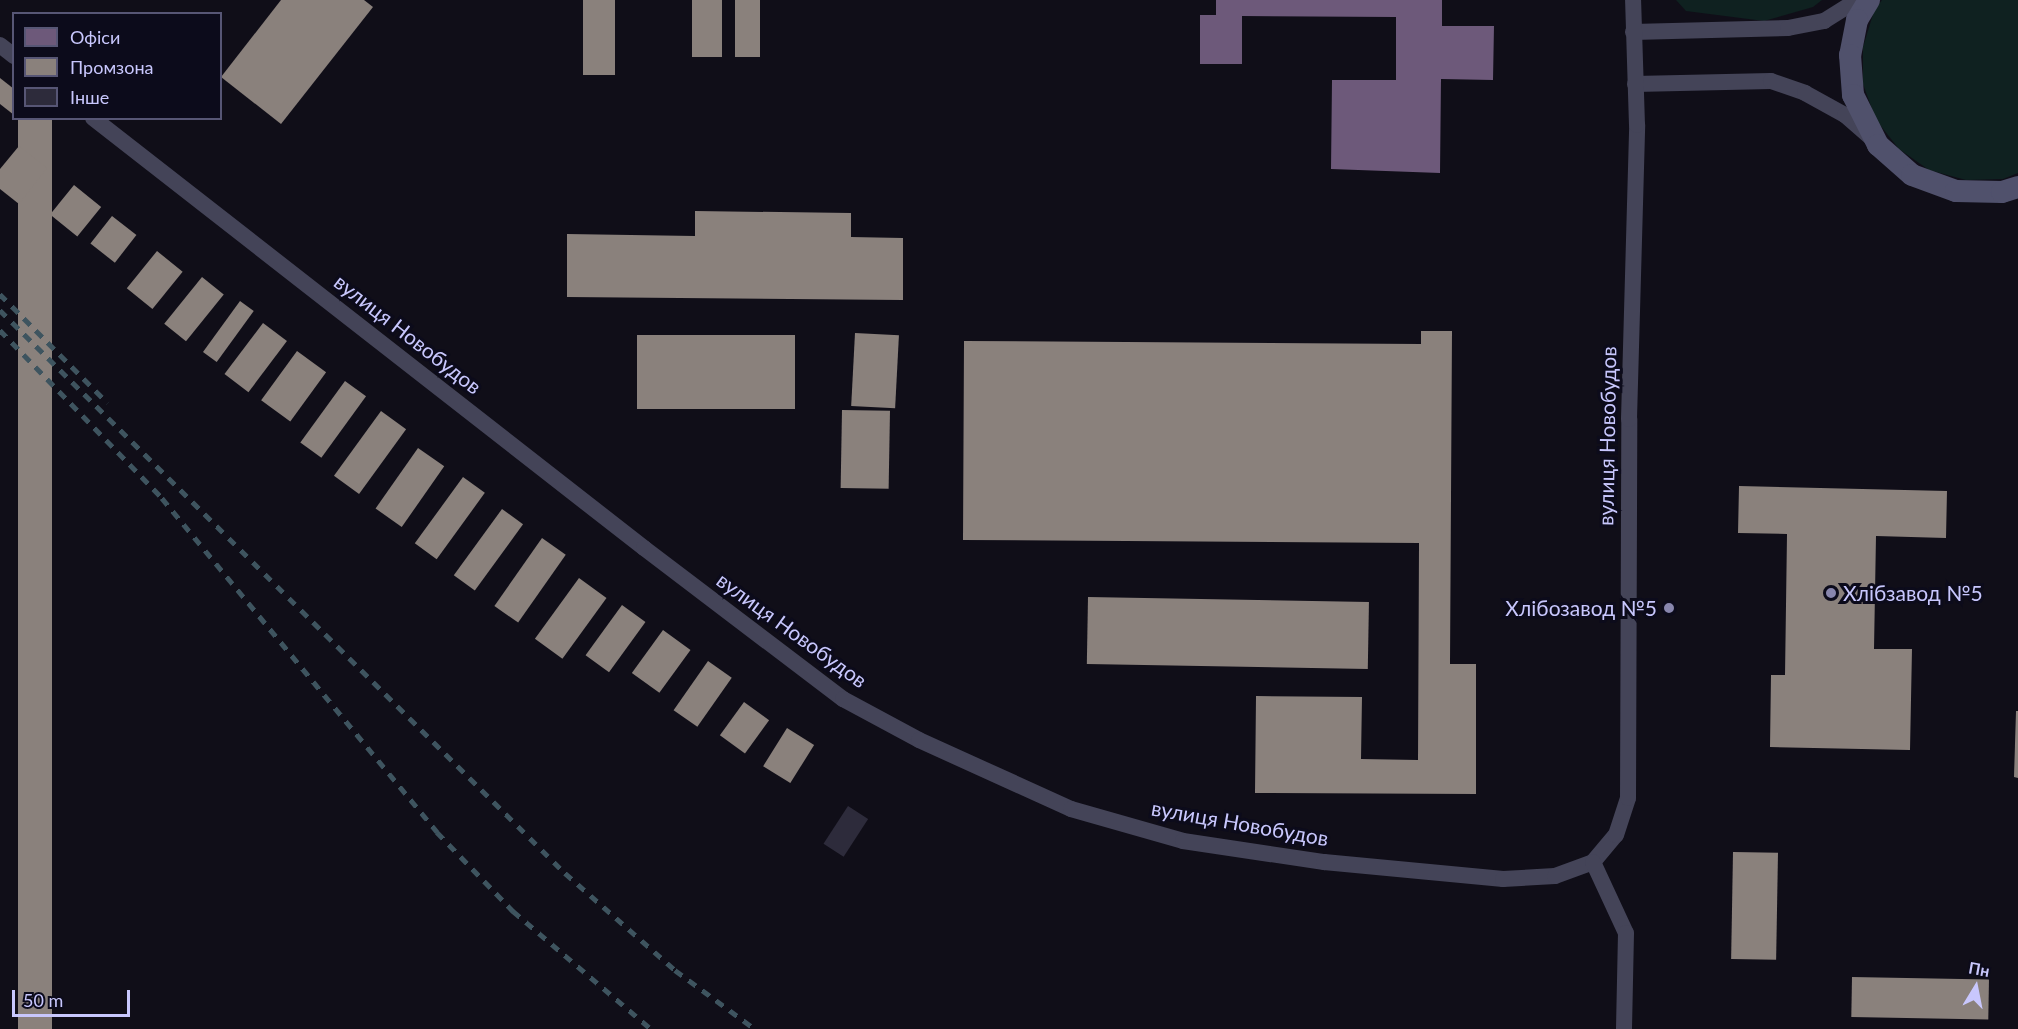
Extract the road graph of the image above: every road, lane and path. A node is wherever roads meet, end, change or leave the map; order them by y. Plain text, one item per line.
1 (1633, 0) edge
2 (1858, 0) edge
3 (1869, 0) edge
4 (1633, 32) junction
5 (0, 45) edge
6 (12, 54) edge
7 (1635, 84) junction
8 (96, 120) edge
9 (1878, 145) junction
10 (2018, 187) edge
11 (1593, 862) junction
12 (1624, 1029) edge

1 - 4 street, вулиця Новобудов
2 - 4 street
3 - 9 street
4 - 7 street, вулиця Новобудов
5 - 6 street
7 - 9 street
7 - 11 street, вулиця Новобудов
8 - 11 street, вулиця Новобудов
9 - 10 street
11 - 12 street

